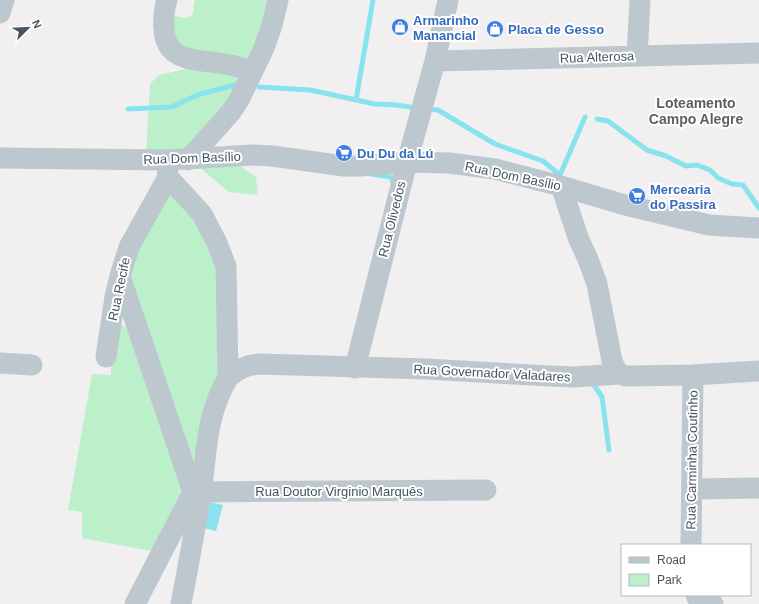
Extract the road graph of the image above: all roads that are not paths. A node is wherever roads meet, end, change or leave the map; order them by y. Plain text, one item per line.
1 (4, 0) edge
2 (167, 0) edge
3 (278, 0) edge
4 (448, 0) edge
5 (640, 0) edge
6 (0, 13) edge
7 (759, 53) edge
8 (637, 56) junction
9 (434, 61) junction
10 (251, 74) junction
11 (0, 158) edge
12 (188, 160) junction
13 (407, 162) junction
14 (168, 169) junction
15 (561, 186) junction
16 (759, 228) edge
17 (120, 276) junction
18 (106, 357) dead end
19 (0, 363) edge
20 (32, 365) dead end
21 (355, 368) junction
22 (759, 370) edge
23 (620, 374) junction
24 (693, 375) junction
25 (228, 378) junction
26 (759, 488) edge
27 (693, 489) junction
28 (486, 490) dead end
29 (197, 492) junction
30 (692, 544) edge
31 (135, 604) edge
32 (181, 604) edge

1 - 6 street
2 - 10 street
3 - 10 street
4 - 9 street, Rua Olivedos
5 - 8 street
7 - 8 street, Rua Alterosa
8 - 9 street, Rua Alterosa
9 - 13 street, Rua Olivedos
10 - 12 street
11 - 14 street, Rua Dom Basílio
12 - 13 street, Rua Dom Basílio
12 - 14 street, Rua Dom Basílio
13 - 15 street, Rua Dom Basílio
13 - 21 street, Rua Olivedos
14 - 17 street, Rua Recife
14 - 25 street
15 - 16 street, Rua Dom Basílio
15 - 23 street
17 - 18 street, Rua Recife
17 - 29 street
19 - 20 street
21 - 23 street, Rua Governador Valadares
21 - 25 street, Rua Governador Valadares
22 - 24 street, Rua Governador Valadares
23 - 24 street, Rua Governador Valadares
24 - 27 street, Rua Carminha Coutinho
25 - 29 street
26 - 27 street
27 - 30 street, Rua Carminha Coutinho
28 - 29 street, Rua Doutor Virginio Marquês
29 - 31 street
29 - 32 street

